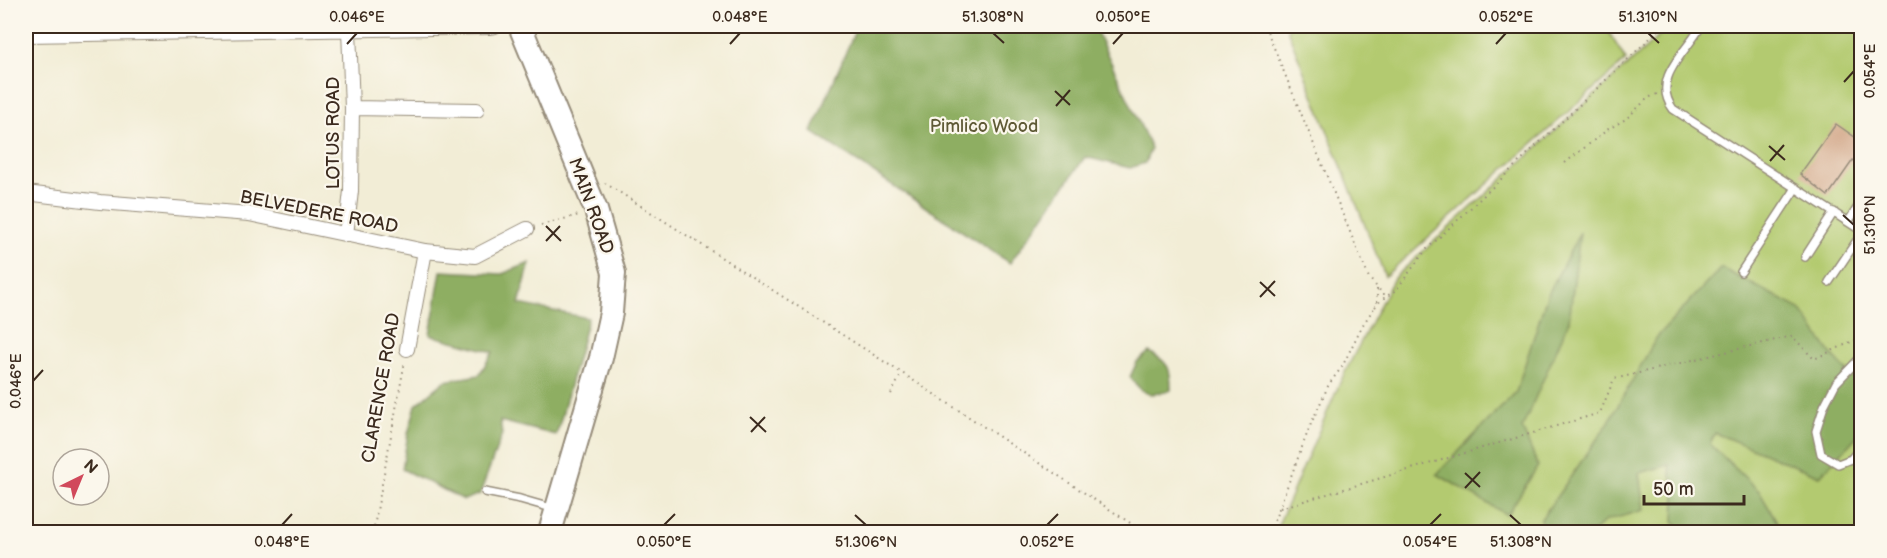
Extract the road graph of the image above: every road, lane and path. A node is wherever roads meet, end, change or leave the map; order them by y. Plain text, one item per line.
1 (495, 26) edge
2 (519, 26) edge
3 (1266, 26) edge
4 (1663, 26) edge
5 (1701, 26) edge
6 (170, 30) edge
7 (349, 30) junction
8 (30, 32) edge
9 (1665, 91) junction
10 (352, 108) junction
11 (477, 110) dead end
12 (1565, 163) dead end
13 (578, 166) junction
14 (1796, 188) junction
15 (26, 193) edge
16 (1862, 201) edge
17 (596, 210) junction
18 (1834, 212) junction
19 (1848, 222) junction
20 (527, 229) joint
21 (1862, 232) edge
22 (346, 235) junction
23 (424, 251) junction
24 (1805, 257) dead end
25 (1741, 272) dead end
26 (1829, 282) dead end
27 (1377, 288) junction
28 (1389, 294) junction
29 (1375, 307) junction
30 (1862, 337) edge
31 (407, 349) joint
32 (1862, 356) edge
33 (902, 373) junction
34 (891, 394) dead end
35 (1862, 446) edge
36 (485, 492) dead end
37 (1280, 508) junction
38 (557, 510) junction
39 (373, 532) edge
40 (550, 532) edge
41 (1144, 532) edge
42 (1270, 532) edge

1 - 7 street
2 - 13 main road, MAIN ROAD
3 - 27 path
4 - 28 path
5 - 9 lane
6 - 7 street
6 - 8 street
7 - 10 street, LOTUS ROAD
9 - 12 path
9 - 14 lane
10 - 11 street
10 - 22 street, LOTUS ROAD
13 - 17 main road, MAIN ROAD
13 - 33 path
14 - 18 lane
14 - 25 lane
15 - 22 street, BELVEDERE ROAD
16 - 19 lane
17 - 20 path
17 - 38 main road, MAIN ROAD
18 - 19 lane
18 - 24 lane
19 - 21 lane
20 - 23 street, BELVEDERE ROAD
21 - 26 lane
22 - 23 street, BELVEDERE ROAD
23 - 31 street, CLARENCE ROAD
27 - 28 path
27 - 29 path
28 - 29 path
29 - 37 path
30 - 37 path
31 - 39 path, CLARENCE ROAD
32 - 35 lane
33 - 34 path
33 - 41 path
36 - 38 lane
37 - 42 path
38 - 40 main road, MAIN ROAD

